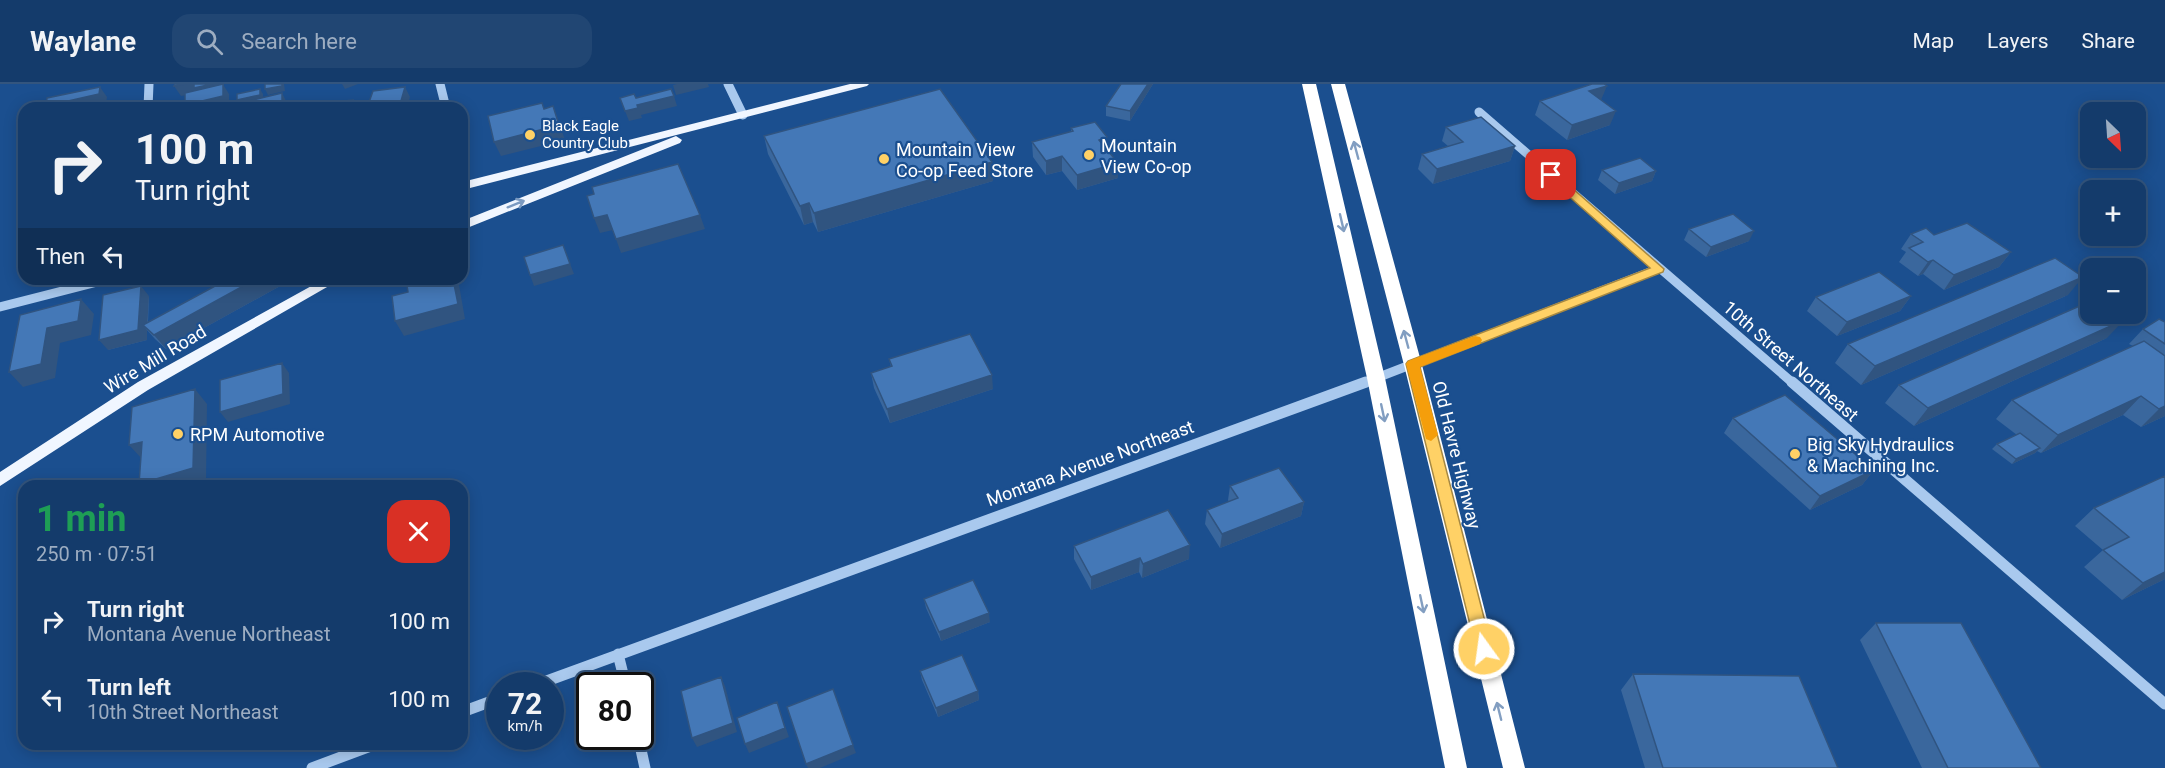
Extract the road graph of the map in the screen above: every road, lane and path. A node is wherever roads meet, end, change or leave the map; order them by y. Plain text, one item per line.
1 (149, 84) edge
2 (440, 84) edge
3 (728, 84) edge
4 (863, 84) edge
5 (1309, 84) edge
6 (1338, 84) edge
7 (148, 102) edge
8 (444, 102) edge
9 (1479, 112) dead end
10 (744, 115) junction
11 (468, 186) edge
12 (468, 224) edge
13 (1658, 269) junction
14 (86, 285) edge
15 (323, 285) edge
16 (0, 307) edge
17 (1413, 364) junction
18 (1376, 378) junction
19 (0, 480) edge
20 (618, 654) junction
21 (622, 672) edge
22 (564, 674) edge
23 (486, 703) edge
24 (2165, 704) edge
25 (468, 710) edge
26 (360, 750) edge
27 (641, 750) edge
28 (312, 768) edge
29 (645, 768) edge
30 (1456, 768) edge
31 (1514, 768) edge

1 - 7 street
2 - 8 street
3 - 10 street
4 - 10 main road
5 -> 18 highway
17 -> 6 highway, Old Havre Highway
9 - 13 street, 10th Street Northeast
10 - 11 main road
12 -> 10 main road
13 - 17 street, Montana Avenue Northeast
13 - 24 street, 10th Street Northeast
14 - 16 street
15 - 19 main road, Wire Mill Road
17 - 18 street, Montana Avenue Northeast
31 -> 17 highway, Old Havre Highway
18 - 20 street, Montana Avenue Northeast
18 -> 30 highway
20 - 21 street
20 - 22 street, Montana Avenue Northeast
23 - 25 street
26 - 28 street
27 - 29 street

